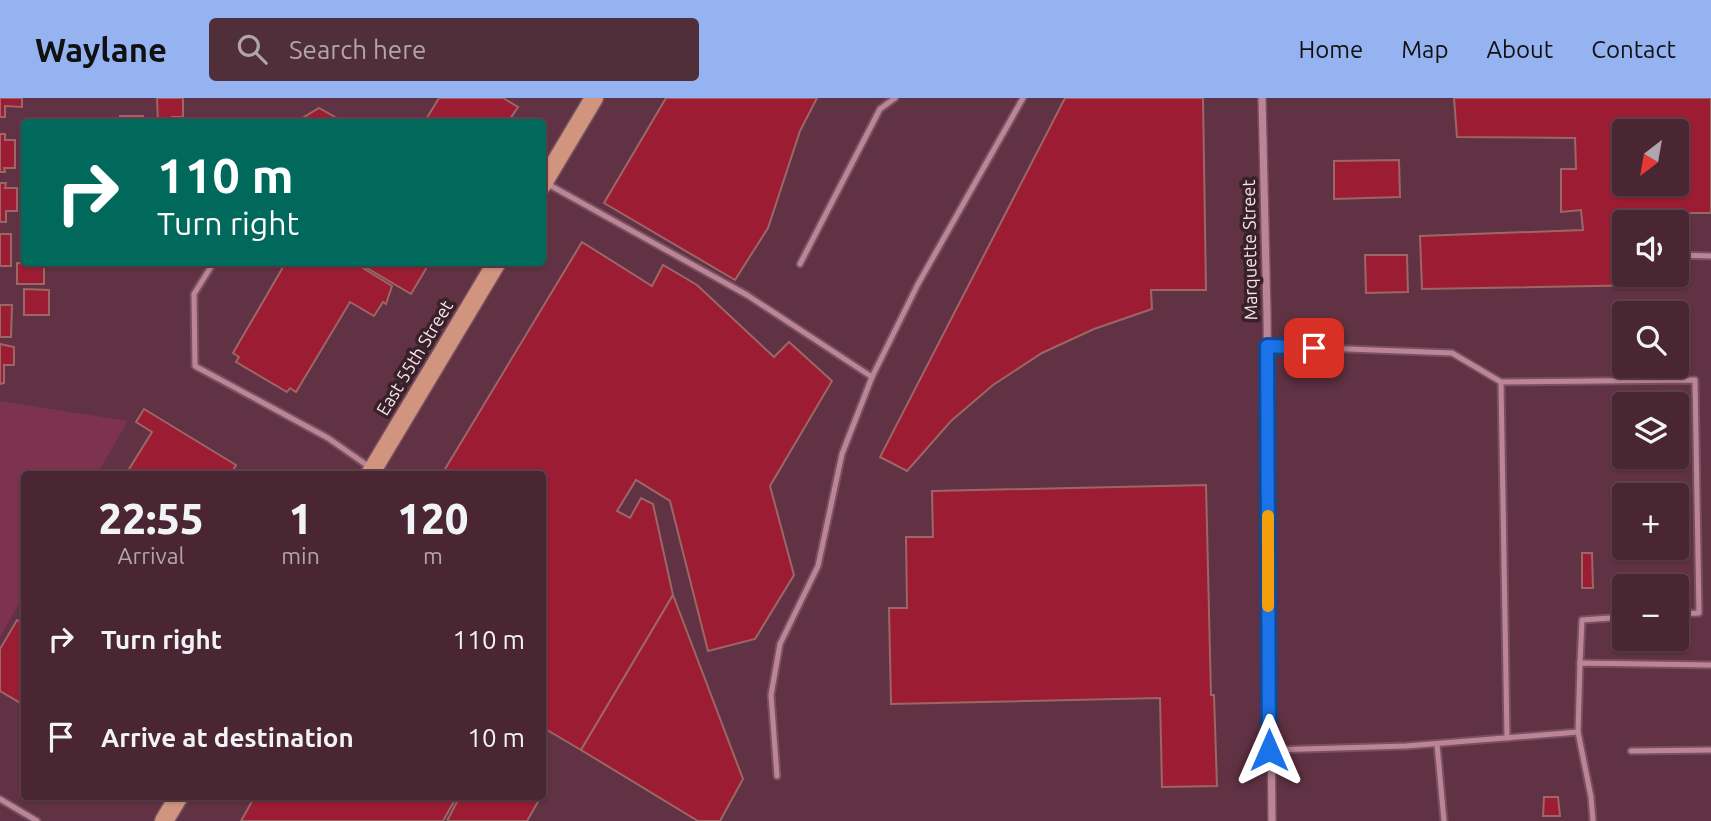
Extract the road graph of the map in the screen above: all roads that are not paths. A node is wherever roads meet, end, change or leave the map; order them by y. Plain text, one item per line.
1 (594, 98) edge
2 (895, 98) edge
3 (1023, 98) edge
4 (1262, 98) edge
5 (546, 178) edge
6 (546, 185) edge
7 (1689, 256) edge
8 (1711, 256) edge
9 (800, 264) dead end
10 (212, 266) edge
11 (494, 266) edge
12 (1267, 346) junction
13 (872, 377) junction
14 (1501, 382) junction
15 (371, 471) edge
16 (373, 471) edge
17 (1689, 613) edge
18 (1612, 618) edge
19 (1580, 663) junction
20 (1711, 665) edge
21 (1578, 732) junction
22 (1507, 738) junction
23 (1437, 744) junction
24 (1269, 750) junction
25 (1711, 750) edge
26 (1631, 751) dead end
27 (777, 776) dead end
28 (0, 799) edge
29 (177, 800) edge
30 (37, 821) edge
31 (164, 821) edge
32 (1272, 821) edge
33 (1444, 821) edge
34 (1593, 821) edge

1 - 5 main road
2 - 9 lane
3 - 13 lane
4 - 12 street, Marquette Street
6 - 13 lane
7 - 8 lane
10 - 15 lane
11 - 16 main road, East 55th Street
12 - 14 lane
12 - 24 street, Marquette Street
13 - 27 lane
14 - 17 lane
14 - 22 lane
18 - 19 lane
19 - 20 lane
19 - 21 lane
21 - 22 lane
21 - 34 lane
22 - 23 lane
23 - 24 lane
23 - 33 lane
24 - 32 street, Marquette Street
25 - 26 lane
28 - 30 lane
29 - 31 main road

